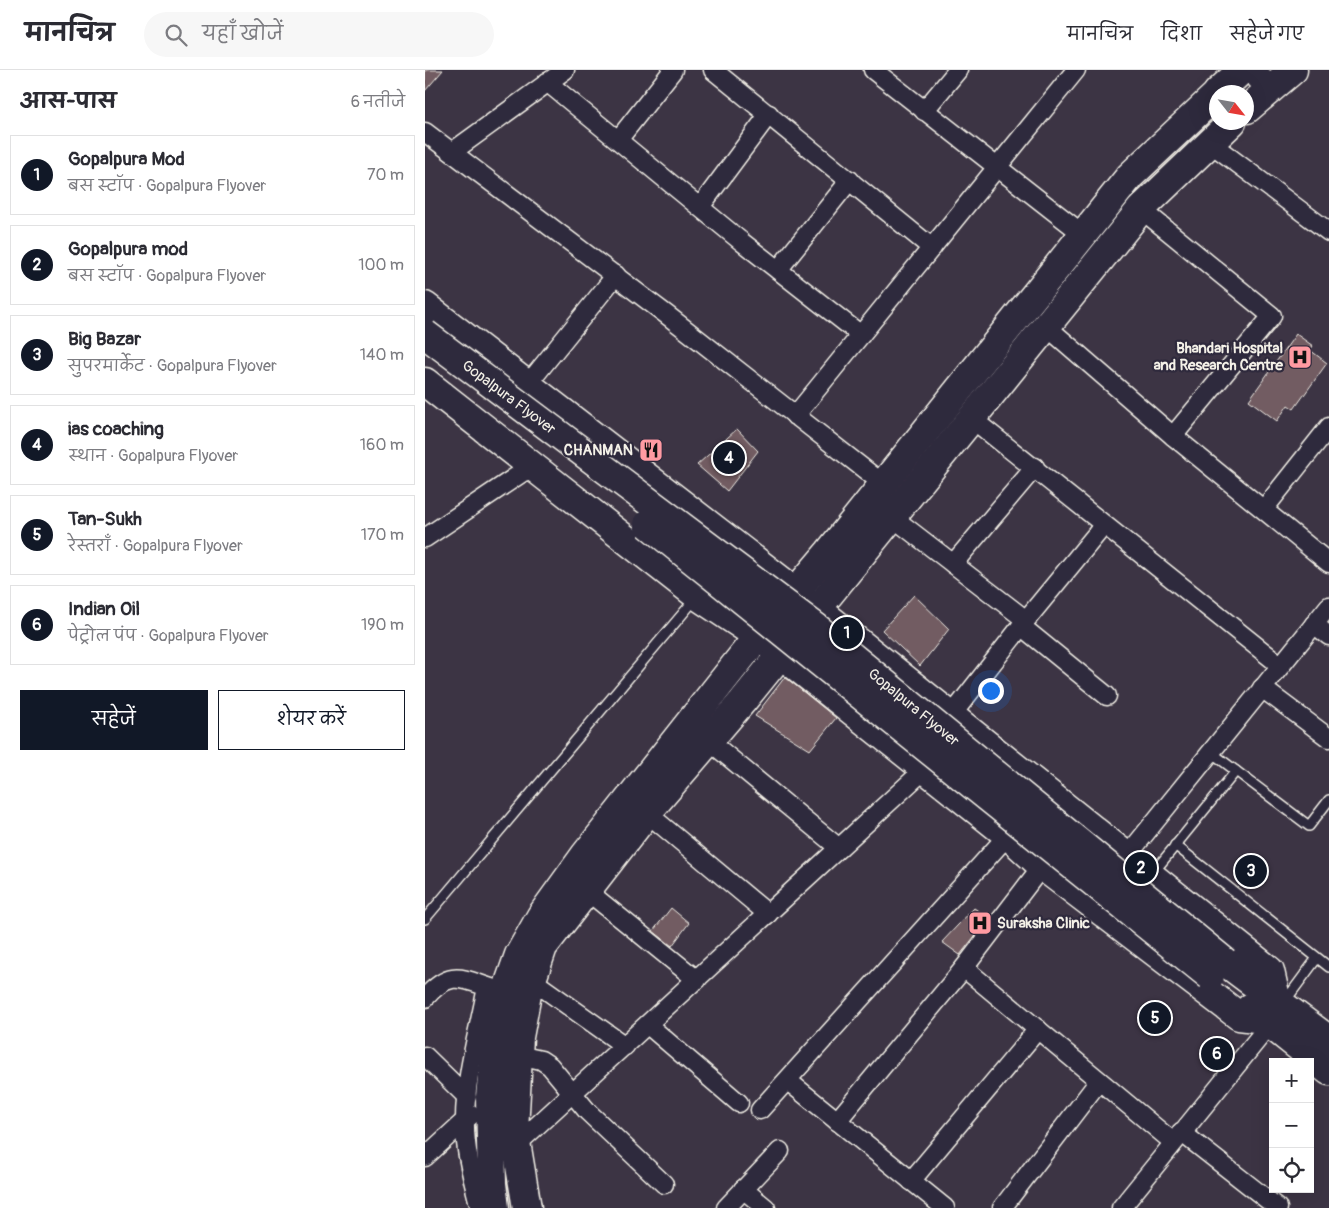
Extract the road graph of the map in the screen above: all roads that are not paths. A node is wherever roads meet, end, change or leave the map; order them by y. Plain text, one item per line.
1 (565, 70) edge
2 (673, 70) edge
3 (713, 70) edge
4 (873, 70) edge
5 (958, 70) edge
6 (1076, 70) edge
7 (1242, 70) edge
8 (1293, 70) edge
9 (1261, 80) edge
10 (547, 82) junction
11 (1226, 85) edge
12 (1254, 95) edge
13 (1209, 101) edge
14 (924, 111) junction
15 (769, 114) junction
16 (1223, 130) edge
17 (425, 132) edge
18 (618, 140) junction
19 (1209, 142) junction
20 (452, 152) junction
21 (997, 169) junction
22 (850, 180) junction
23 (700, 207) junction
24 (1141, 208) junction
25 (1329, 232) edge
26 (1084, 234) junction
27 (932, 248) junction
28 (778, 270) junction
29 (616, 275) junction
30 (425, 306) edge
31 (1046, 326) junction
32 (425, 334) edge
33 (861, 335) junction
34 (425, 356) edge
35 (425, 382) edge
36 (528, 384) junction
37 (795, 416) junction
38 (971, 418) junction
39 (1329, 427) edge
40 (1173, 436) junction
41 (532, 466) junction
42 (1035, 467) junction
43 (882, 484) junction
44 (662, 488) junction
45 (1264, 509) junction
46 (891, 516) junction
47 (1104, 525) junction
48 (624, 537) junction
49 (425, 538) edge
50 (1329, 563) edge
51 (953, 564) junction
52 (796, 592) junction
53 (698, 596) junction
54 (1329, 606) edge
55 (817, 609) junction
56 (1024, 623) junction
57 (1314, 624) junction
58 (758, 636) junction
59 (1329, 636) edge
60 (780, 654) junction
61 (1280, 665) junction
62 (1262, 688) junction
63 (1107, 696) dead end
64 (951, 716) junction
65 (1329, 738) edge
66 (708, 740) junction
67 (1211, 752) junction
68 (1011, 763) junction
69 (925, 769) junction
70 (1236, 771) junction
71 (1329, 800) edge
72 (975, 808) junction
73 (647, 813) junction
74 (1008, 835) junction
75 (1175, 845) junction
76 (839, 848) junction
77 (1127, 856) junction
78 (1042, 866) junction
79 (1151, 876) junction
80 (586, 890) junction
81 (768, 914) junction
82 (425, 919) edge
83 (1317, 958) junction
84 (1329, 967) edge
85 (964, 968) junction
86 (1218, 969) junction
87 (532, 980) junction
88 (697, 980) junction
89 (497, 990) junction
90 (425, 998) edge
91 (1273, 1011) junction
92 (648, 1025) junction
93 (1037, 1029) junction
94 (1329, 1040) edge
95 (625, 1046) junction
96 (518, 1055) junction
97 (425, 1056) edge
98 (1329, 1071) edge
99 (788, 1080) junction
100 (1099, 1081) junction
101 (572, 1094) junction
102 (479, 1097) junction
103 (739, 1104) dead end
104 (761, 1110) dead end
105 (465, 1121) junction
106 (837, 1121) junction
107 (1177, 1137) junction
108 (516, 1145) junction
109 (780, 1151) dead end
110 (425, 1157) edge
111 (911, 1181) junction
112 (664, 1184) dead end
113 (743, 1190) junction
114 (480, 1208) edge
115 (495, 1208) edge
116 (527, 1208) edge
117 (726, 1208) edge
118 (765, 1208) edge
119 (945, 1208) edge
120 (1002, 1208) edge
121 (1121, 1208) edge
122 (1278, 1208) edge

1 - 10 street
2 - 18 street
3 - 15 street
4 - 14 street
5 - 14 street
6 - 21 street
7 - 11 main road
8 - 9 main road
9 - 12 main road
10 - 18 street
10 - 20 street
13 - 26 main road
14 - 21 street
15 - 22 street
15 - 23 street
16 - 19 main road
17 - 20 street
18 - 23 street
19 - 24 main road
19 - 25 street
20 - 29 street
21 - 26 street
21 - 27 street
22 - 27 street
22 - 28 street
23 - 28 street
24 - 31 main road
24 - 40 street
26 - 43 main road
27 - 33 street
28 - 33 street
29 - 36 street
29 - 37 street
30 - 36 main road
31 - 38 main road
31 - 40 street
32 - 86 main road, Gopalpura Flyover, bridge
33 - 37 street
34 - 86 main road, Gopalpura Flyover, bridge
35 - 41 main road
36 - 44 main road
37 - 43 street
38 - 42 street
38 - 46 main road
39 - 45 street
40 - 45 street
41 - 48 main road
41 - 49 street
42 - 47 street
42 - 51 street
43 - 52 main road
44 - 48 main road
44 - 52 main road
45 - 50 street
46 - 51 street
46 - 55 main road
47 - 56 street
47 - 61 street
48 - 53 main road
51 - 56 street
52 - 55 main road
52 - 58 main road
53 - 58 main road
53 - 82 lane
54 - 57 street
55 - 60 main road
55 - 64 main road
56 - 63 street
56 - 64 street
57 - 59 street
57 - 61 street
58 - 60 main road
58 - 89 main road
60 - 66 main road
60 - 69 main road
61 - 62 street
62 - 65 street
62 - 67 street
64 - 68 main road
66 - 73 main road
66 - 76 street
67 - 70 lane
67 - 77 street
68 - 72 main road
68 - 77 main road
69 - 72 main road
69 - 76 street
70 - 71 lane
70 - 75 lane
72 - 74 main road
73 - 80 main road
73 - 81 street
74 - 78 main road
74 - 99 street
75 - 79 lane
75 - 83 lane
76 - 81 street
77 - 79 main road
78 - 85 street
78 - 91 main road
79 - 91 main road
80 - 87 main road
80 - 88 street
81 - 88 street
83 - 84 lane
83 - 91 lane
85 - 93 street
85 - 106 street
86 - 91 main road, Gopalpura Flyover
87 - 95 street
87 - 96 main road
88 - 92 street
89 - 90 street
89 - 102 main road
91 - 94 main road
91 - 98 main road
91 - 107 street
92 - 95 street
92 - 103 street
93 - 100 street
93 - 111 street
95 - 101 street
96 - 101 street
96 - 108 main road
97 - 102 street
99 - 104 street
99 - 106 street
100 - 107 street
100 - 120 street
101 - 108 street
101 - 112 street
102 - 105 street
102 - 105 street
102 - 115 main road
105 - 110 street
105 - 114 street
106 - 111 street
107 - 121 street
107 - 122 street
108 - 116 main road
109 - 113 street
111 - 119 street
113 - 117 street
113 - 118 street

